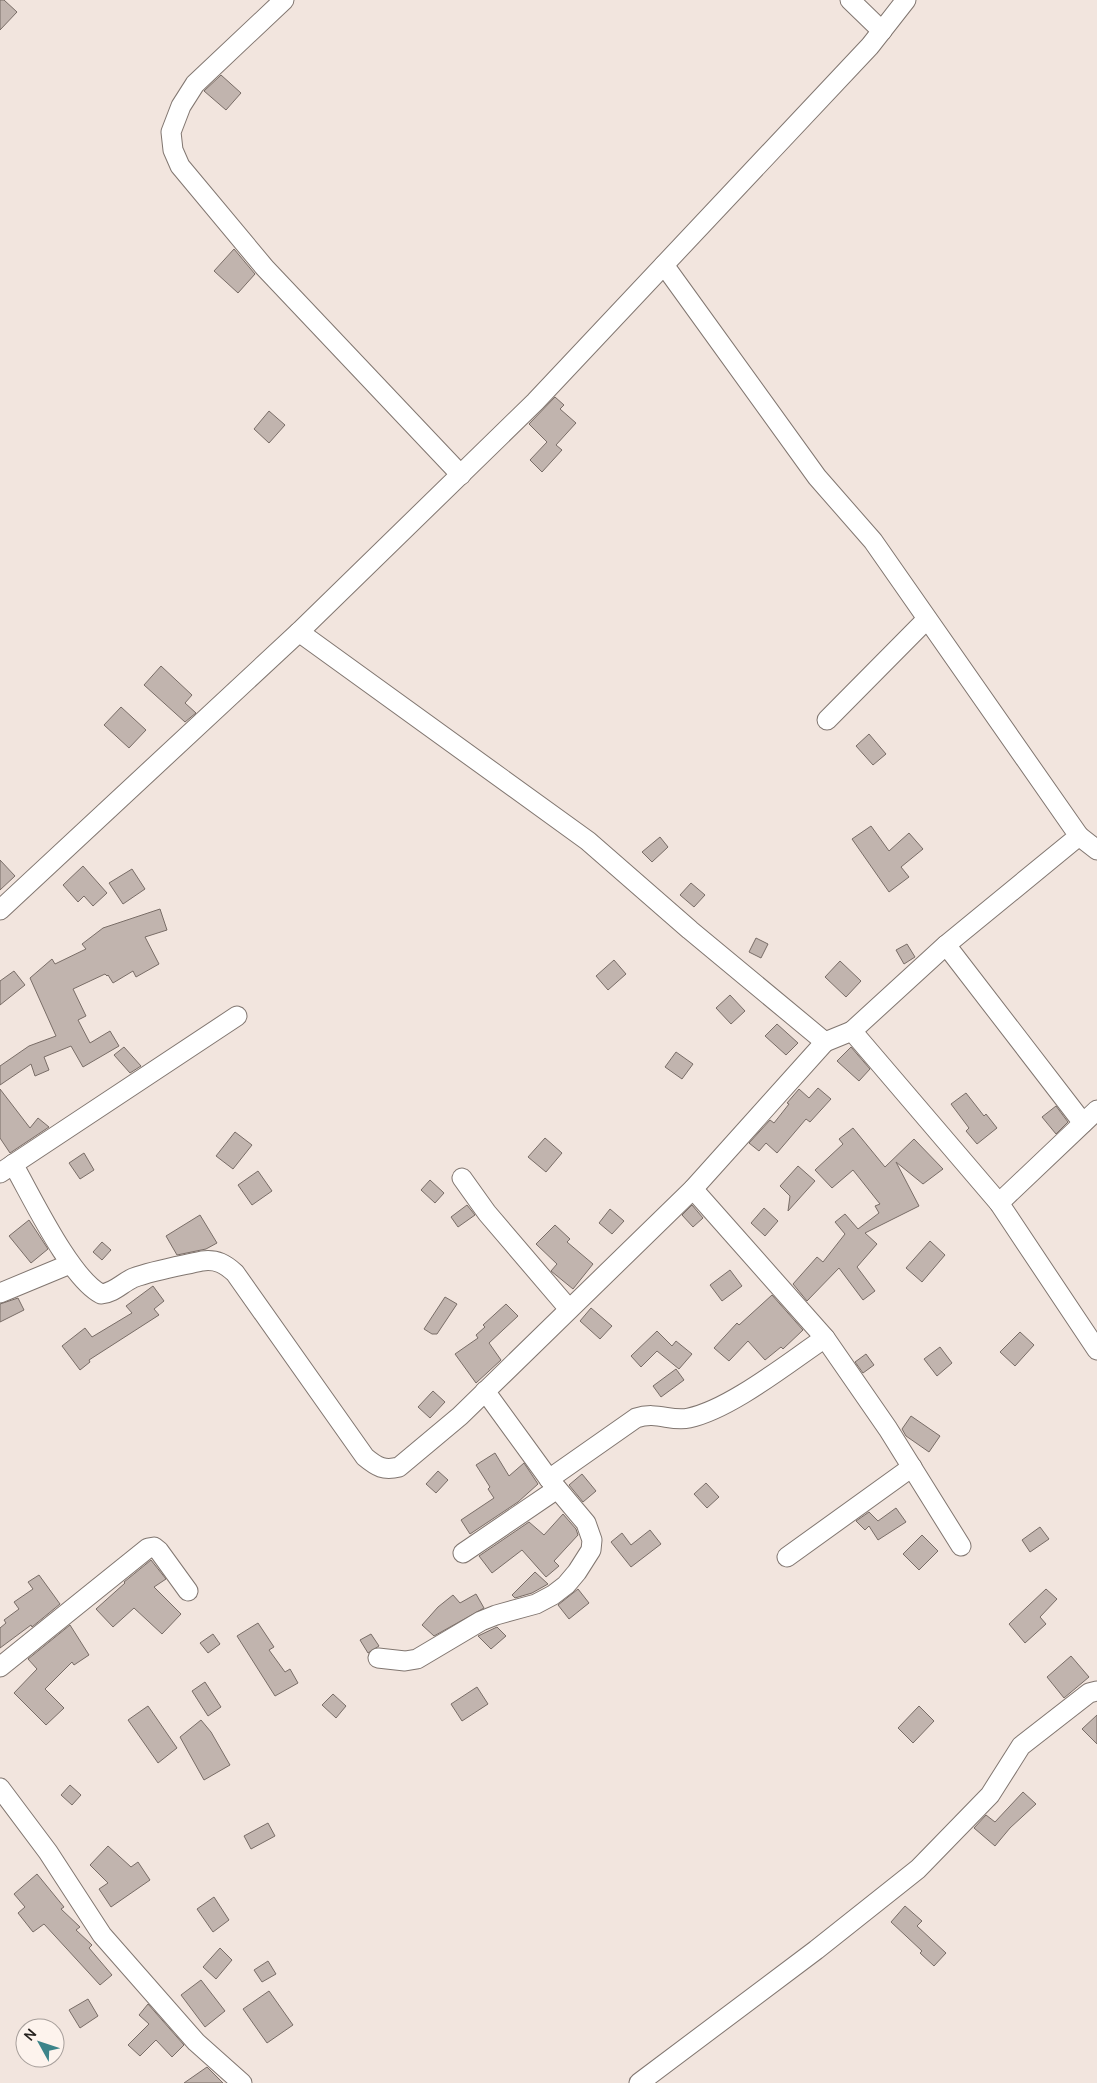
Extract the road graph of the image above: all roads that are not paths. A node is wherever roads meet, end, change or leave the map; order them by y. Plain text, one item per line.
1 (284, 0) edge
2 (850, 0) edge
3 (906, 0) edge
4 (882, 30) junction
5 (664, 265) junction
6 (460, 475) junction
7 (927, 619) junction
8 (299, 632) junction
9 (827, 720) dead end
10 (1078, 836) junction
11 (1097, 850) edge
12 (0, 910) edge
13 (946, 945) junction
14 (237, 1016) dead end
15 (852, 1031) junction
16 (825, 1042) junction
17 (1097, 1110) edge
18 (1083, 1123) junction
19 (7, 1168) edge
20 (462, 1178) dead end
21 (693, 1188) junction
22 (999, 1203) junction
23 (70, 1264) junction
24 (0, 1293) edge
25 (570, 1309) junction
26 (825, 1338) junction
27 (1097, 1350) edge
28 (486, 1390) junction
29 (912, 1467) junction
30 (553, 1484) junction
31 (961, 1546) dead end
32 (463, 1553) dead end
33 (787, 1557) dead end
34 (188, 1591) dead end
35 (378, 1658) dead end
36 (0, 1667) edge
37 (1097, 1691) edge
38 (0, 1788) edge
39 (242, 2083) edge
40 (639, 2083) edge

1 - 6 street
2 - 4 street
3 - 4 street
4 - 5 street
5 - 6 street
5 - 7 street
6 - 8 street
7 - 9 street
7 - 10 street
8 - 12 street
8 - 16 street
10 - 11 street
10 - 13 street
13 - 15 street
13 - 18 street
14 - 19 street
15 - 16 street
15 - 22 street
16 - 21 street
17 - 18 street
18 - 22 street
19 - 23 street
20 - 25 street
21 - 25 street
21 - 26 street
22 - 27 street
23 - 24 street
23 - 28 street
25 - 28 street
26 - 29 street
26 - 30 street
28 - 30 street
29 - 31 street
29 - 33 street
30 - 32 street
30 - 35 street
34 - 36 street
37 - 40 street
38 - 39 street

